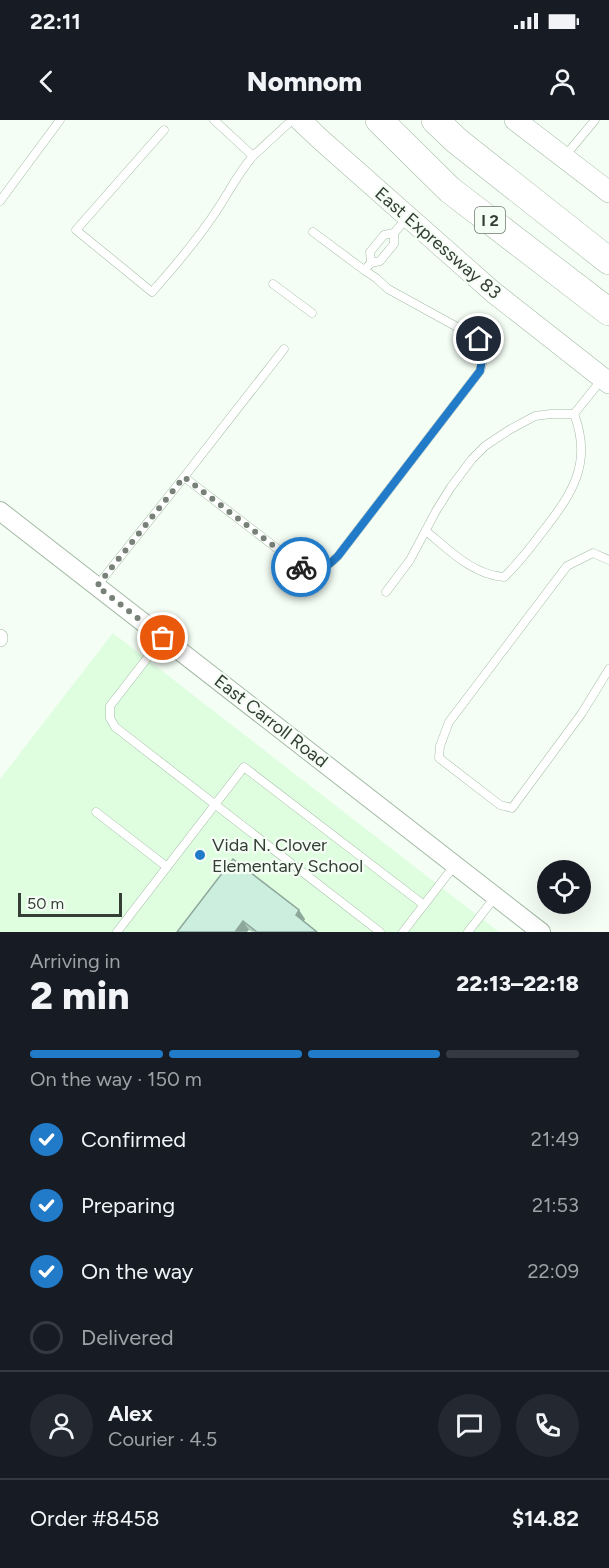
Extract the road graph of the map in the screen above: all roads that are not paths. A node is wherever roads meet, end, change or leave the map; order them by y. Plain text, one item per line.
1 (60, 120) edge
2 (214, 120) edge
3 (292, 120) edge
4 (300, 120) edge
5 (379, 120) edge
6 (435, 120) edge
7 (515, 120) edge
8 (595, 120) edge
9 (164, 130) dead end
10 (253, 156) junction
11 (564, 158) junction
12 (609, 192) edge
13 (0, 201) edge
14 (401, 225) junction
15 (313, 232) dead end
16 (609, 261) edge
17 (370, 263) junction
18 (364, 270) junction
19 (273, 284) dead end
20 (609, 312) edge
21 (312, 313) dead end
22 (284, 349) dead end
23 (606, 380) edge
24 (574, 414) junction
25 (184, 477) junction
26 (0, 511) edge
27 (426, 531) junction
28 (609, 560) edge
29 (97, 586) junction
30 (386, 592) dead end
31 (163, 638) junction
32 (609, 669) edge
33 (215, 804) junction
34 (96, 812) dead end
35 (455, 865) junction
36 (167, 867) junction
37 (495, 897) junction
38 (424, 905) junction
39 (117, 932) edge
40 (380, 932) edge
41 (403, 932) edge
42 (468, 932) edge
43 (541, 932) edge

1 - 13 lane
2 - 10 lane
3 - 10 lane
4 - 14 main road, East Expressway 83
5 - 20 highway, I 2
6 - 16 highway, I 2
7 - 11 main road
8 - 11 lane
9 - 10 lane
11 - 12 main road
14 - 17 lane
14 - 17 lane
14 - 23 main road, East Expressway 83
15 - 18 lane
17 - 18 lane
18 - 25 lane
19 - 21 lane
22 - 25 lane
23 - 24 lane
24 - 27 lane
24 - 27 lane
25 - 29 lane
26 - 29 street, East Carroll Road
27 - 30 lane
28 - 32 lane
29 - 31 street, East Carroll Road
31 - 33 lane
31 - 35 street, East Carroll Road
33 - 36 lane
33 - 38 lane
33 - 40 lane
34 - 36 lane
35 - 37 street, East Carroll Road
35 - 38 lane
36 - 39 lane
37 - 42 lane
37 - 43 street, East Carroll Road
38 - 41 lane

